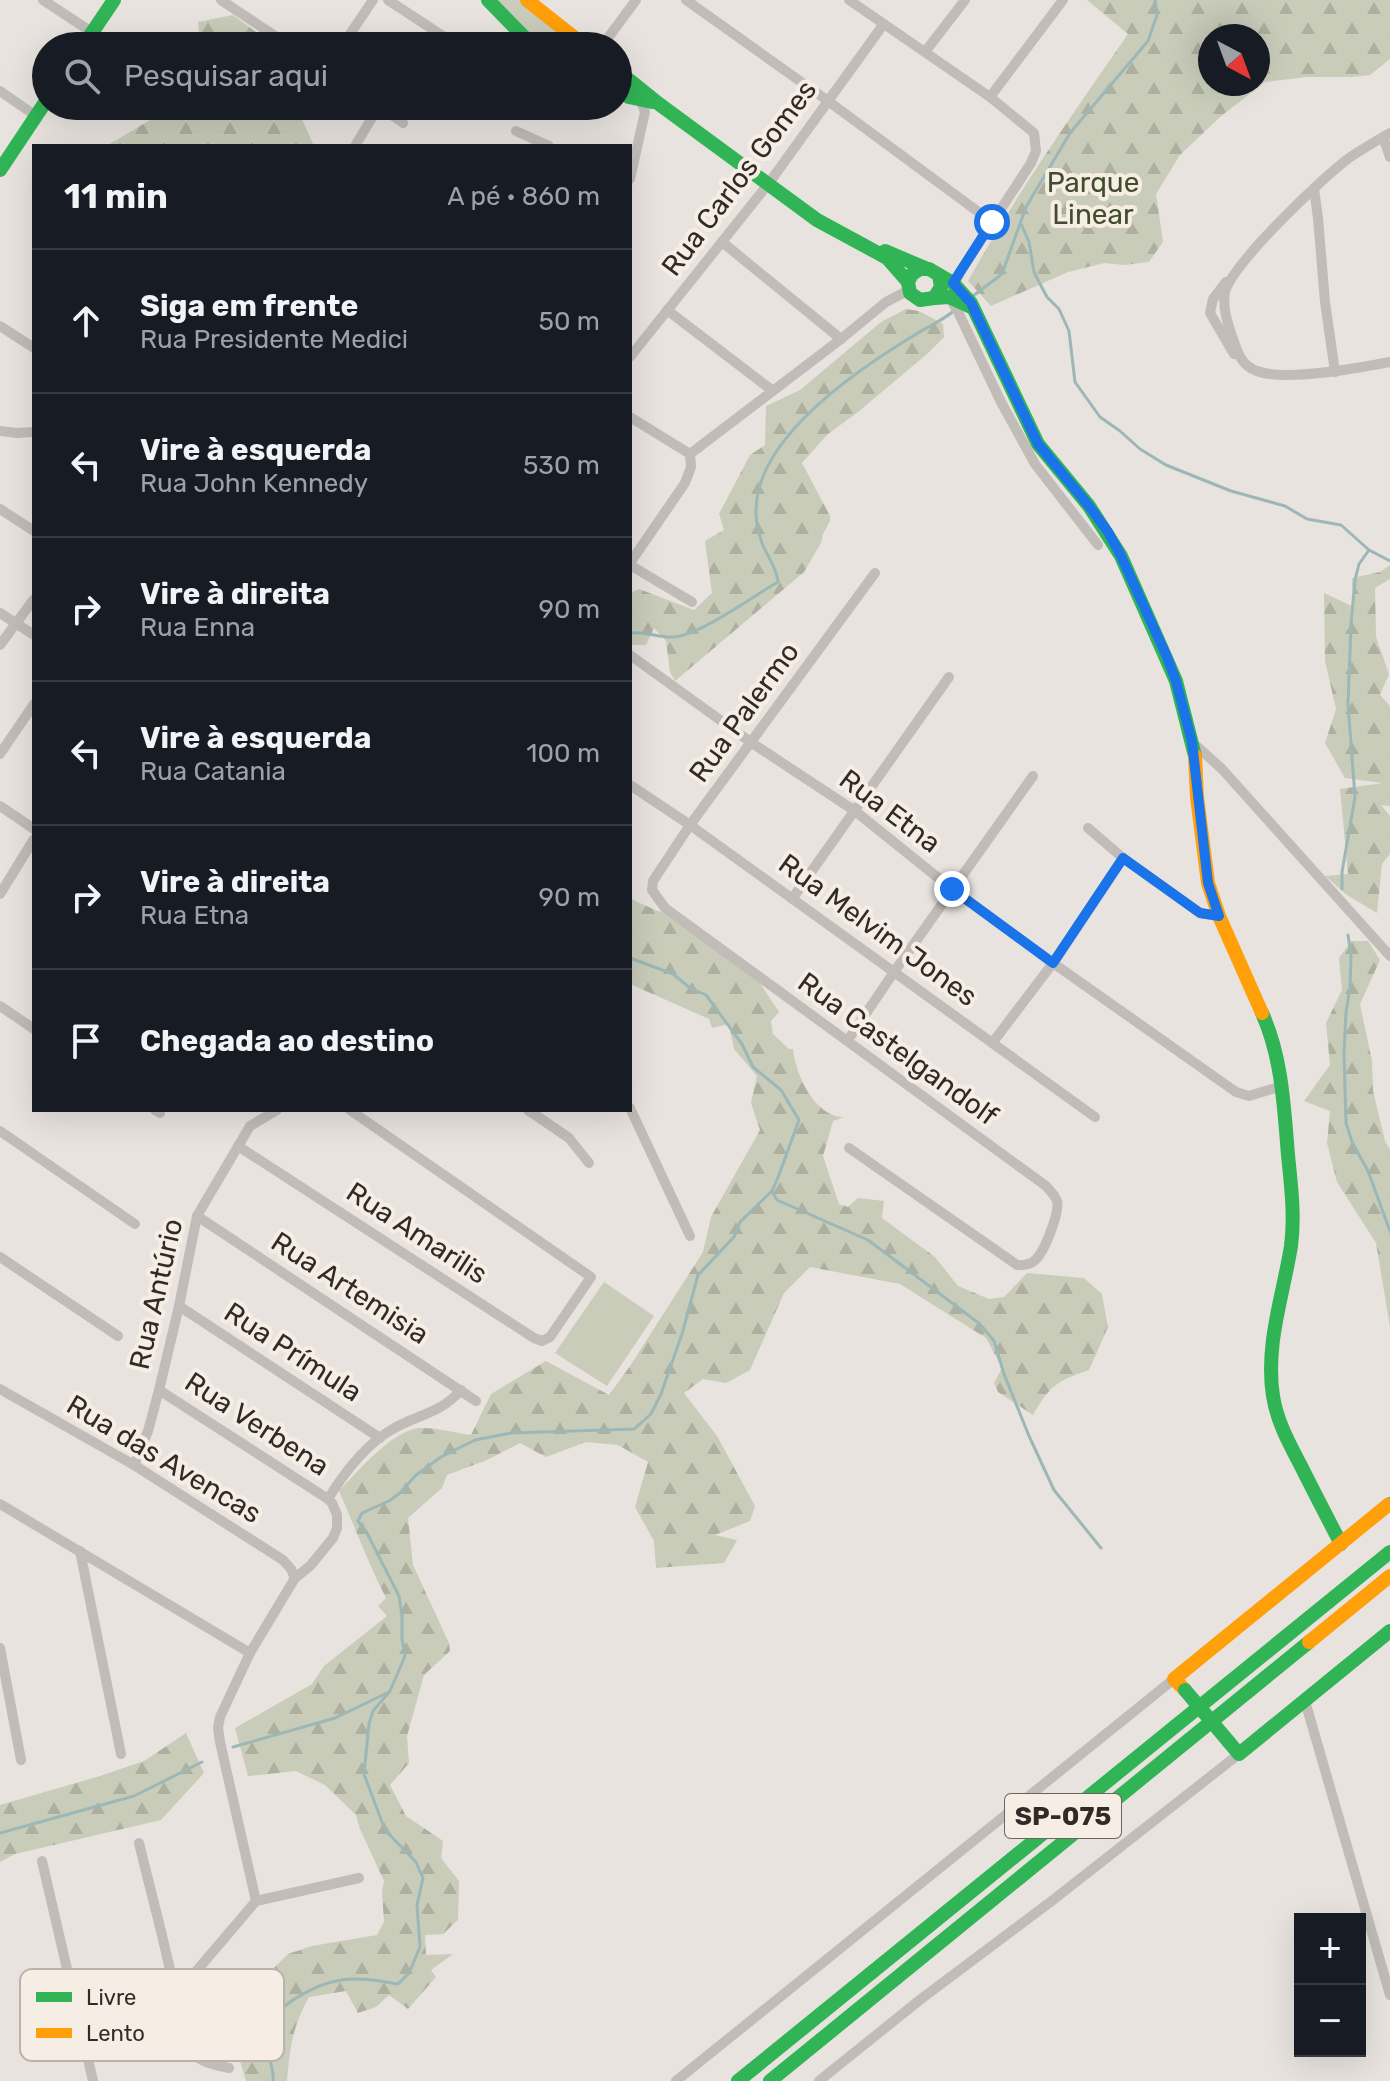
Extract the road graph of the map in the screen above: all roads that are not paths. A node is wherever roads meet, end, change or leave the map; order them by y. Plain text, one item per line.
1 (43, 0) edge
2 (114, 0) edge
3 (221, 0) edge
4 (373, 0) edge
5 (388, 0) edge
6 (488, 0) edge
7 (527, 0) edge
8 (636, 0) edge
9 (686, 0) edge
10 (849, 0) edge
11 (870, 0) edge
12 (965, 0) edge
13 (1063, 0) edge
14 (863, 10) junction
15 (883, 25) junction
16 (91, 32) edge
17 (93, 32) edge
18 (269, 32) edge
19 (351, 32) edge
20 (437, 32) edge
21 (519, 32) edge
22 (567, 32) edge
23 (612, 32) edge
24 (925, 52) junction
25 (632, 85) edge
26 (0, 91) edge
27 (642, 95) junction
28 (632, 97) edge
29 (990, 97) junction
30 (828, 101) junction
31 (32, 113) edge
32 (33, 120) edge
33 (371, 120) edge
34 (399, 120) edge
35 (403, 123) dead end
36 (516, 131) dead end
37 (1387, 135) edge
38 (356, 144) edge
39 (545, 144) edge
40 (1390, 157) edge
41 (0, 170) edge
42 (632, 170) edge
43 (769, 183) junction
44 (1314, 189) junction
45 (992, 222) junction
46 (722, 242) junction
47 (870, 247) junction
48 (925, 268) junction
49 (939, 275) junction
50 (908, 286) junction
51 (959, 298) junction
52 (667, 310) junction
53 (0, 326) edge
54 (967, 330) junction
55 (841, 339) junction
56 (32, 347) edge
57 (632, 354) edge
58 (1390, 362) edge
59 (1335, 372) junction
60 (773, 391) junction
61 (632, 418) edge
62 (0, 431) edge
63 (32, 432) edge
64 (690, 454) junction
65 (0, 509) edge
66 (32, 530) edge
67 (1098, 545) dead end
68 (632, 561) edge
69 (632, 565) edge
70 (875, 573) dead end
71 (32, 602) edge
72 (692, 602) dead end
73 (0, 613) edge
74 (16, 623) junction
75 (32, 634) edge
76 (0, 645) edge
77 (632, 656) edge
78 (949, 677) dead end
79 (32, 707) edge
80 (1192, 742) junction
81 (752, 743) junction
82 (0, 754) edge
83 (1033, 776) dead end
84 (632, 786) edge
85 (0, 806) edge
86 (855, 811) junction
87 (690, 825) junction
88 (32, 828) edge
89 (1088, 828) dead end
90 (32, 842) edge
91 (1123, 858) junction
92 (653, 881) joint
93 (952, 889) junction
94 (0, 894) edge
95 (792, 899) junction
96 (1219, 916) junction
97 (1390, 956) edge
98 (1053, 963) junction
99 (894, 972) junction
100 (0, 1006) edge
101 (32, 1028) edge
102 (848, 1040) junction
103 (993, 1042) junction
104 (1282, 1086) junction
105 (274, 1112) edge
106 (353, 1112) edge
107 (531, 1112) edge
108 (632, 1112) edge
109 (1095, 1117) dead end
110 (0, 1131) edge
111 (238, 1146) junction
112 (849, 1148) dead end
113 (589, 1163) dead end
114 (197, 1216) junction
115 (135, 1224) dead end
116 (690, 1236) dead end
117 (0, 1257) edge
118 (179, 1306) junction
119 (118, 1336) dead end
120 (0, 1389) edge
121 (159, 1390) junction
122 (461, 1390) junction
123 (476, 1401) dead end
124 (380, 1438) junction
125 (134, 1465) junction
126 (328, 1499) junction
127 (0, 1504) edge
128 (1389, 1505) edge
129 (1341, 1544) junction
130 (80, 1551) junction
131 (1390, 1552) edge
132 (295, 1578) junction
133 (1390, 1578) edge
134 (1390, 1631) edge
135 (0, 1648) edge
136 (250, 1653) junction
137 (1174, 1679) junction
138 (1305, 1701) junction
139 (121, 1754) dead end
140 (1239, 1754) junction
141 (21, 1760) dead end
142 (139, 1843) dead end
143 (42, 1861) dead end
144 (359, 1878) dead end
145 (256, 1901) junction
146 (67, 1969) edge
147 (170, 1969) edge
148 (198, 1969) edge
149 (1390, 1995) edge
150 (771, 2054) junction
151 (88, 2061) edge
152 (204, 2061) edge
153 (229, 2068) dead end
154 (93, 2081) edge
155 (676, 2081) edge
156 (726, 2081) edge
157 (738, 2081) edge
158 (770, 2081) edge
159 (819, 2081) edge

1 - 16 street
2 - 17 main road
3 - 18 street
4 - 19 street
5 - 20 street
6 - 21 main road
7 - 22 main road
8 - 23 street
9 - 30 street
10 - 14 street
11 - 14 street
12 - 24 street
13 - 29 street
14 - 15 street
15 - 24 street
15 - 30 street, Rua Carlos Gomes
24 - 29 street
25 - 27 main road
26 - 31 street
27 - 28 main road
27 - 42 street
27 - 43 main road
29 - 45 street
30 - 43 street, Rua Carlos Gomes
30 - 45 street
32 - 41 main road
33 - 38 street
34 - 35 street
36 - 39 street
37 - 40 street
37 - 44 street
43 - 46 street, Rua Carlos Gomes
43 - 47 main road
44 - 59 street
44 - 59 street
45 - 51 street
46 - 52 street, Rua Carlos Gomes
46 - 55 street
47 - 48 main road
47 - 50 main road
48 - 49 main road
48 - 50 main road
49 - 51 main road
49 - 51 main road
50 - 51 main road
50 - 55 street
51 - 54 street
51 - 54 street
51 - 80 main road
52 - 57 street, Rua Carlos Gomes
52 - 60 street
53 - 56 street
54 - 67 street
55 - 60 street
58 - 59 street
60 - 64 street
61 - 64 street
62 - 63 street
64 - 68 street
65 - 66 street
69 - 72 street
70 - 81 street, Rua Palermo
71 - 74 street
73 - 74 street
74 - 75 street
74 - 76 street
77 - 81 street, Rua Etna
78 - 86 street
79 - 82 street
80 - 96 main road
80 - 97 street
81 - 86 street, Rua Etna
81 - 87 street, Rua Palermo
83 - 93 street
84 - 87 street, Rua Melvim Jones
85 - 88 street
86 - 93 street, Rua Etna
86 - 95 street
87 - 92 street, Rua Palermo
87 - 95 street, Rua Melvim Jones
89 - 91 street
90 - 94 street
91 - 96 street
91 - 98 street
92 - 102 street, Rua Castelgandolf
93 - 98 street, Rua Etna
93 - 99 street
95 - 99 street, Rua Melvim Jones
96 - 104 main road
98 - 103 street
98 - 104 street, Rua Etna
99 - 102 street
99 - 103 street, Rua Melvim Jones
100 - 101 street
102 - 112 street, Rua Castelgandolf
103 - 109 street, Rua Melvim Jones
104 - 129 main road
105 - 111 street, Rua Antúrio
106 - 111 street, Rua Amarilis
107 - 113 street
108 - 116 street
110 - 115 street
111 - 114 street, Rua Antúrio
114 - 118 street, Rua Antúrio
114 - 122 street, Rua Artemisia
117 - 119 street
118 - 121 street, Rua Antúrio
118 - 124 street, Rua Prímula
120 - 125 street, Rua das Avencas
121 - 125 street, Rua Antúrio
121 - 126 street, Rua Verbena
122 - 123 street, Rua Artemisia
122 - 124 street
124 - 126 street
125 - 132 street, Rua das Avencas
126 - 132 street
127 - 130 street
128 - 129 main road
129 - 137 main road
130 - 136 street
130 - 139 street
131 - 150 main road, SP-075
132 - 136 street
133 - 158 main road, SP-075
134 - 138 main road
135 - 141 street
136 - 145 street
137 - 140 main road, bridge
137 - 155 street
138 - 140 main road
138 - 149 street
140 - 159 street
142 - 147 street
143 - 146 street
144 - 145 street
145 - 148 street
150 - 156 main road
150 - 157 main road, SP-075
151 - 154 street
152 - 153 street

